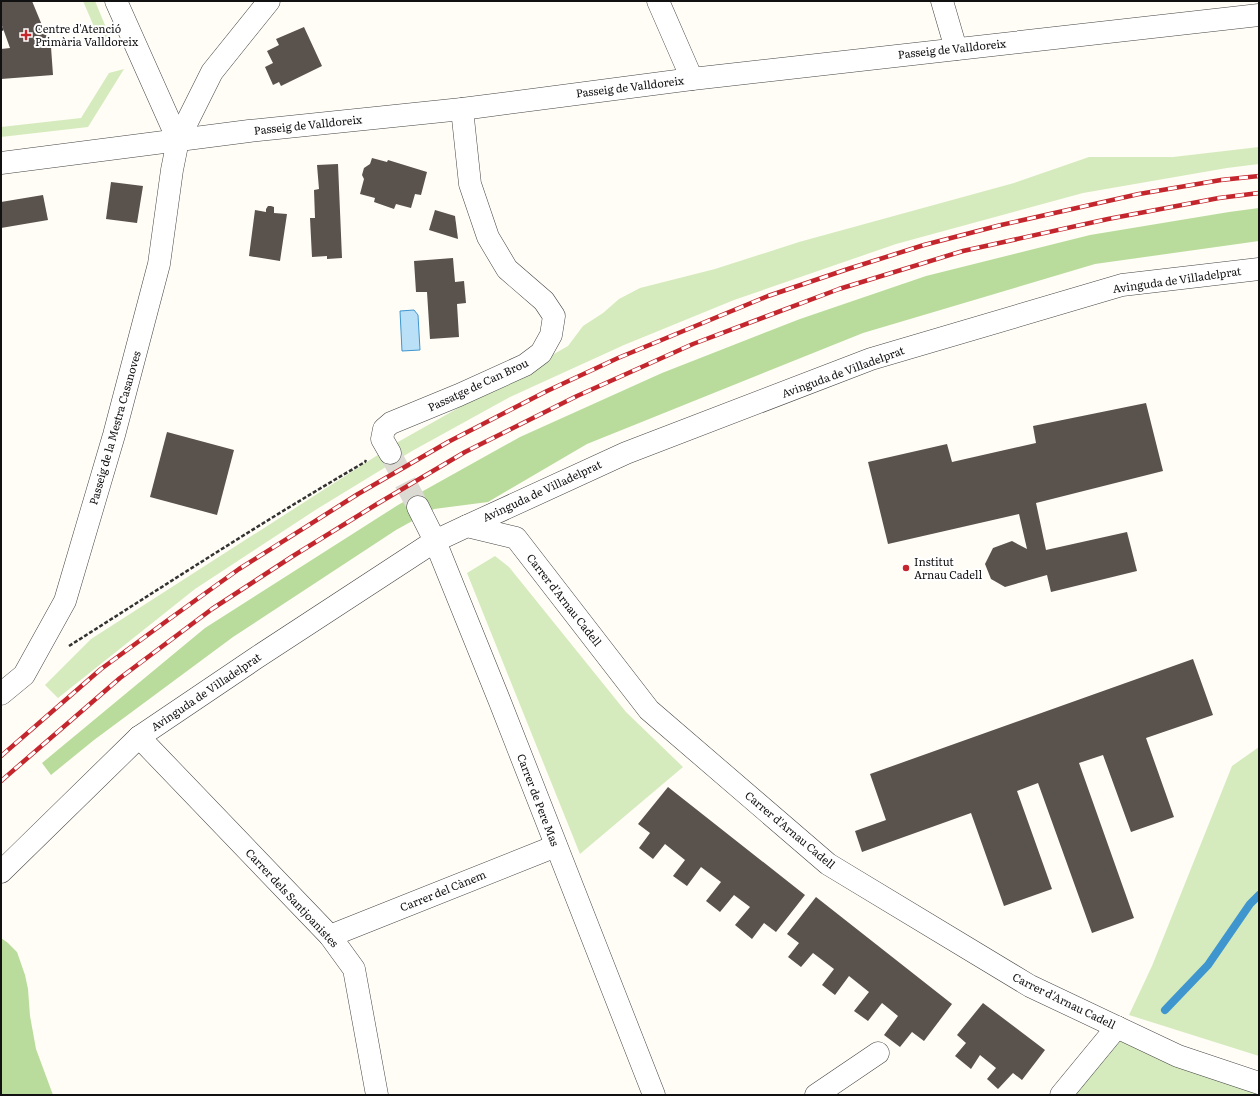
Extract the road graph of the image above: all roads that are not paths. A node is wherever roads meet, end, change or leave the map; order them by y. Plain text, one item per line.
1 (116, 1) edge
2 (269, 1) edge
3 (658, 1) edge
4 (942, 1) edge
5 (1251, 11) edge
6 (956, 49) junction
7 (692, 79) junction
8 (462, 109) junction
9 (178, 140) junction
10 (1, 163) edge
11 (1259, 269) edge
12 (390, 453) tunnel mouth
13 (418, 507) tunnel mouth
14 (467, 526) junction
15 (435, 541) junction
16 (1, 694) edge
17 (139, 737) junction
18 (556, 846) junction
19 (1, 872) edge
20 (330, 936) junction
21 (1116, 1027) junction
22 (878, 1053) dead end
23 (1259, 1083) edge
24 (377, 1095) edge
25 (654, 1095) edge
26 (816, 1095) edge
27 (1061, 1095) edge

1 - 9 street
2 - 9 street, Passeig de la Mestra Casanoves
3 - 7 street
4 - 6 street
5 - 6 street, Passeig de Valldoreix
6 - 7 street, Passeig de Valldoreix
7 - 8 street, Passeig de Valldoreix
8 - 9 street, Passeig de Valldoreix
8 - 12 street, Passatge de Can Brou
9 - 10 street, Passeig de Valldoreix
9 - 16 street, Passeig de la Mestra Casanoves
11 - 14 street, Avinguda de Villadelprat
13 - 15 street, Carrer de Pere Mas
14 - 15 street
14 - 21 street, Carrer d'Arnau Cadell
15 - 17 street, Avinguda de Villadelprat
15 - 18 street, Carrer de Pere Mas
17 - 19 street, Avinguda de Villadelprat
17 - 20 street, Carrer dels Santjoanistes
18 - 20 street, Carrer del Cànem
18 - 25 street, Carrer de Pere Mas
20 - 24 street, Carrer dels Santjoanistes
21 - 23 street, Carrer d'Arnau Cadell
21 - 27 street
22 - 26 street

